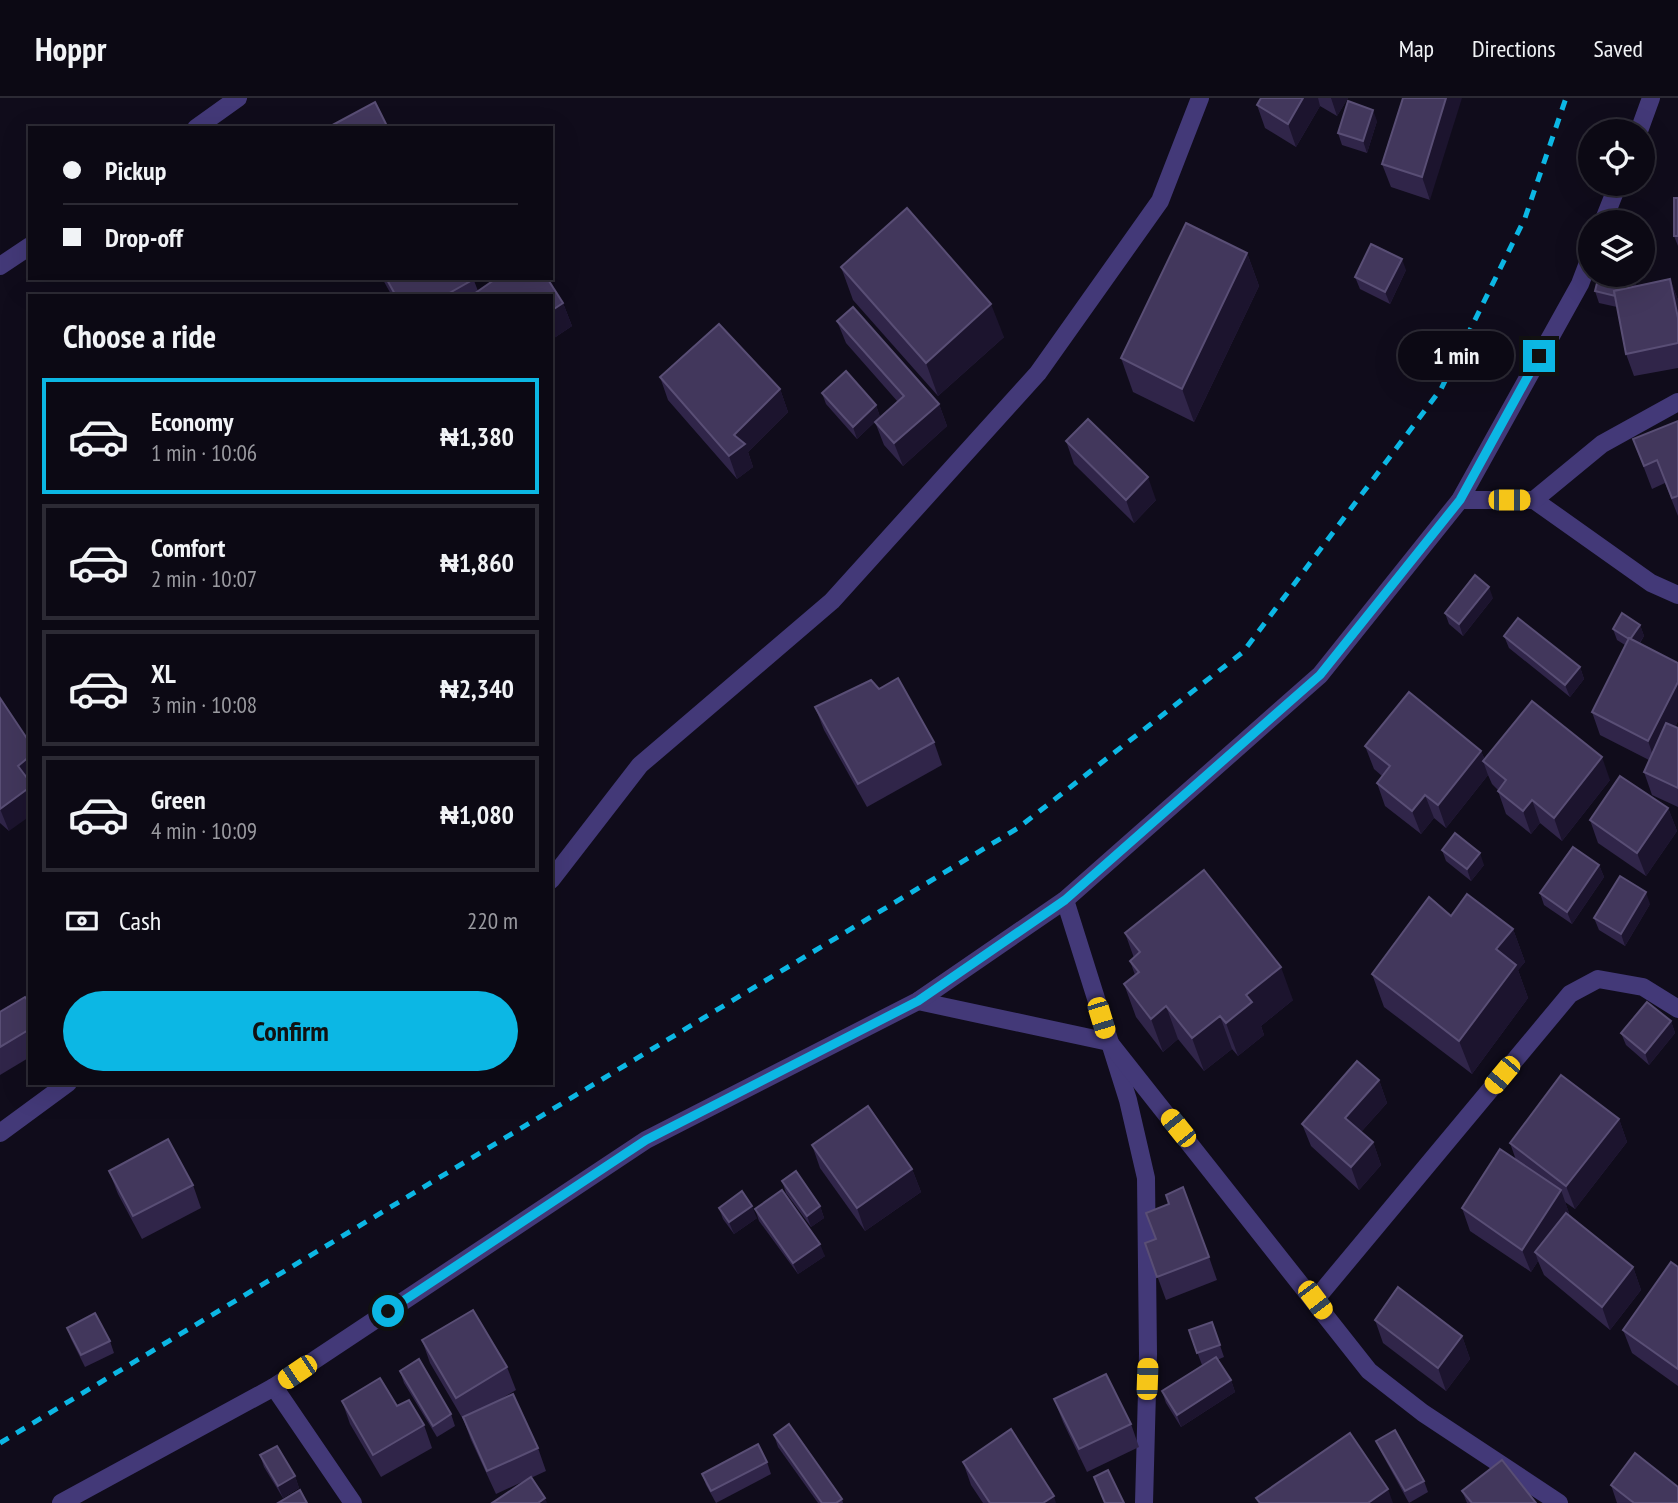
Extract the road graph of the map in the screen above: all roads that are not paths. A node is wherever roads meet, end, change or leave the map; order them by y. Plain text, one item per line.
1 (238, 98) edge
2 (1200, 98) edge
3 (1651, 98) edge
4 (1643, 119) edge
5 (199, 126) edge
6 (28, 247) edge
7 (0, 266) edge
8 (1578, 287) edge
9 (1678, 402) edge
10 (1460, 500) junction
11 (1534, 500) junction
12 (1678, 595) edge
13 (553, 877) edge
14 (1065, 900) junction
15 (918, 1001) junction
16 (1678, 1009) edge
17 (1109, 1042) junction
18 (65, 1085) edge
19 (0, 1133) edge
20 (1315, 1300) junction
21 (274, 1387) junction
22 (61, 1503) edge
23 (353, 1503) edge
24 (1144, 1503) edge
25 (1559, 1503) edge

1 - 5 street
2 - 13 street
3 - 4 street
6 - 7 street
8 - 10 street
9 - 11 street
10 - 11 street
10 - 14 street
11 - 12 street
14 - 15 street
14 - 17 street
15 - 17 street
15 - 21 street
16 - 20 street
17 - 20 street
17 - 24 street
18 - 19 street
20 - 25 street
21 - 22 street
21 - 23 street

